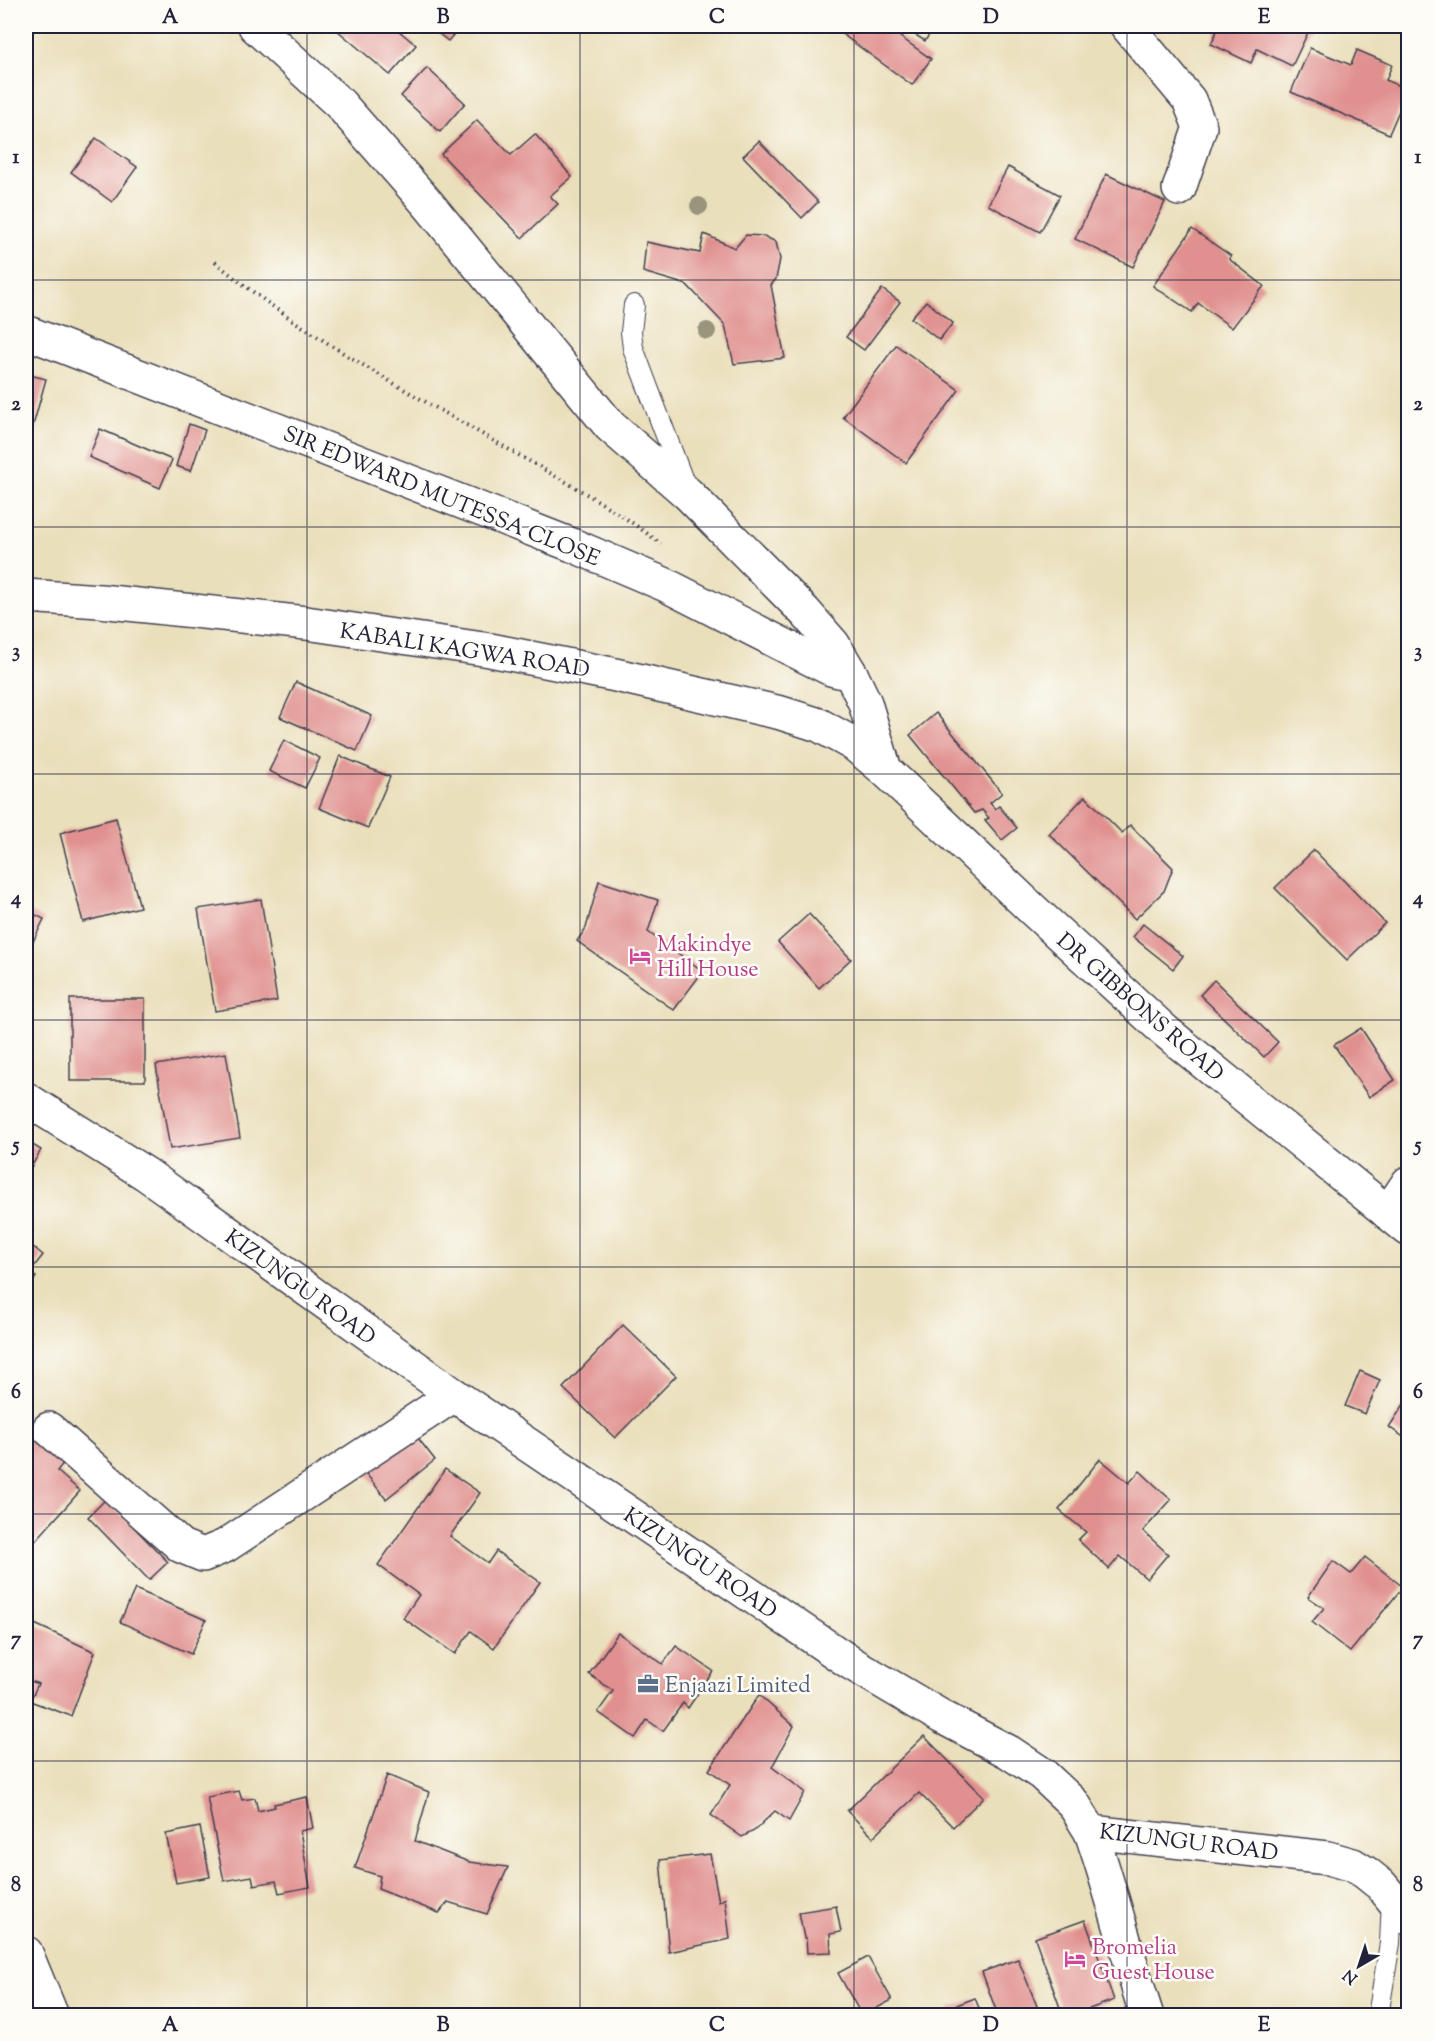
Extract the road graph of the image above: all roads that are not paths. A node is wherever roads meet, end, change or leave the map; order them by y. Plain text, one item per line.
1 (255, 26) edge
2 (1126, 26) edge
3 (1179, 189) dead end
4 (634, 305) dead end
5 (26, 332) edge
6 (688, 494) junction
7 (26, 596) edge
8 (851, 674) junction
9 (885, 770) junction
10 (26, 1099) edge
11 (1408, 1183) edge
12 (1398, 1221) edge
13 (454, 1395) junction
14 (49, 1430) dead end
15 (1091, 1832) junction
16 (1400, 1908) edge
17 (26, 1953) edge
18 (52, 2016) edge
19 (1147, 2016) edge
20 (1378, 2016) edge

1 - 6 street
2 - 3 street
4 - 6 lane
5 - 8 street, SIR EDWARD MUTESSA CLOSE
6 - 8 street
7 - 9 street, KABALI KAGWA ROAD
8 - 9 street
9 - 12 street, DR GIBBONS ROAD
10 - 13 street, KIZUNGU ROAD
11 - 12 street
13 - 14 street
13 - 15 street, KIZUNGU ROAD
15 - 16 street, KIZUNGU ROAD
15 - 19 street
16 - 20 lane
17 - 18 street

